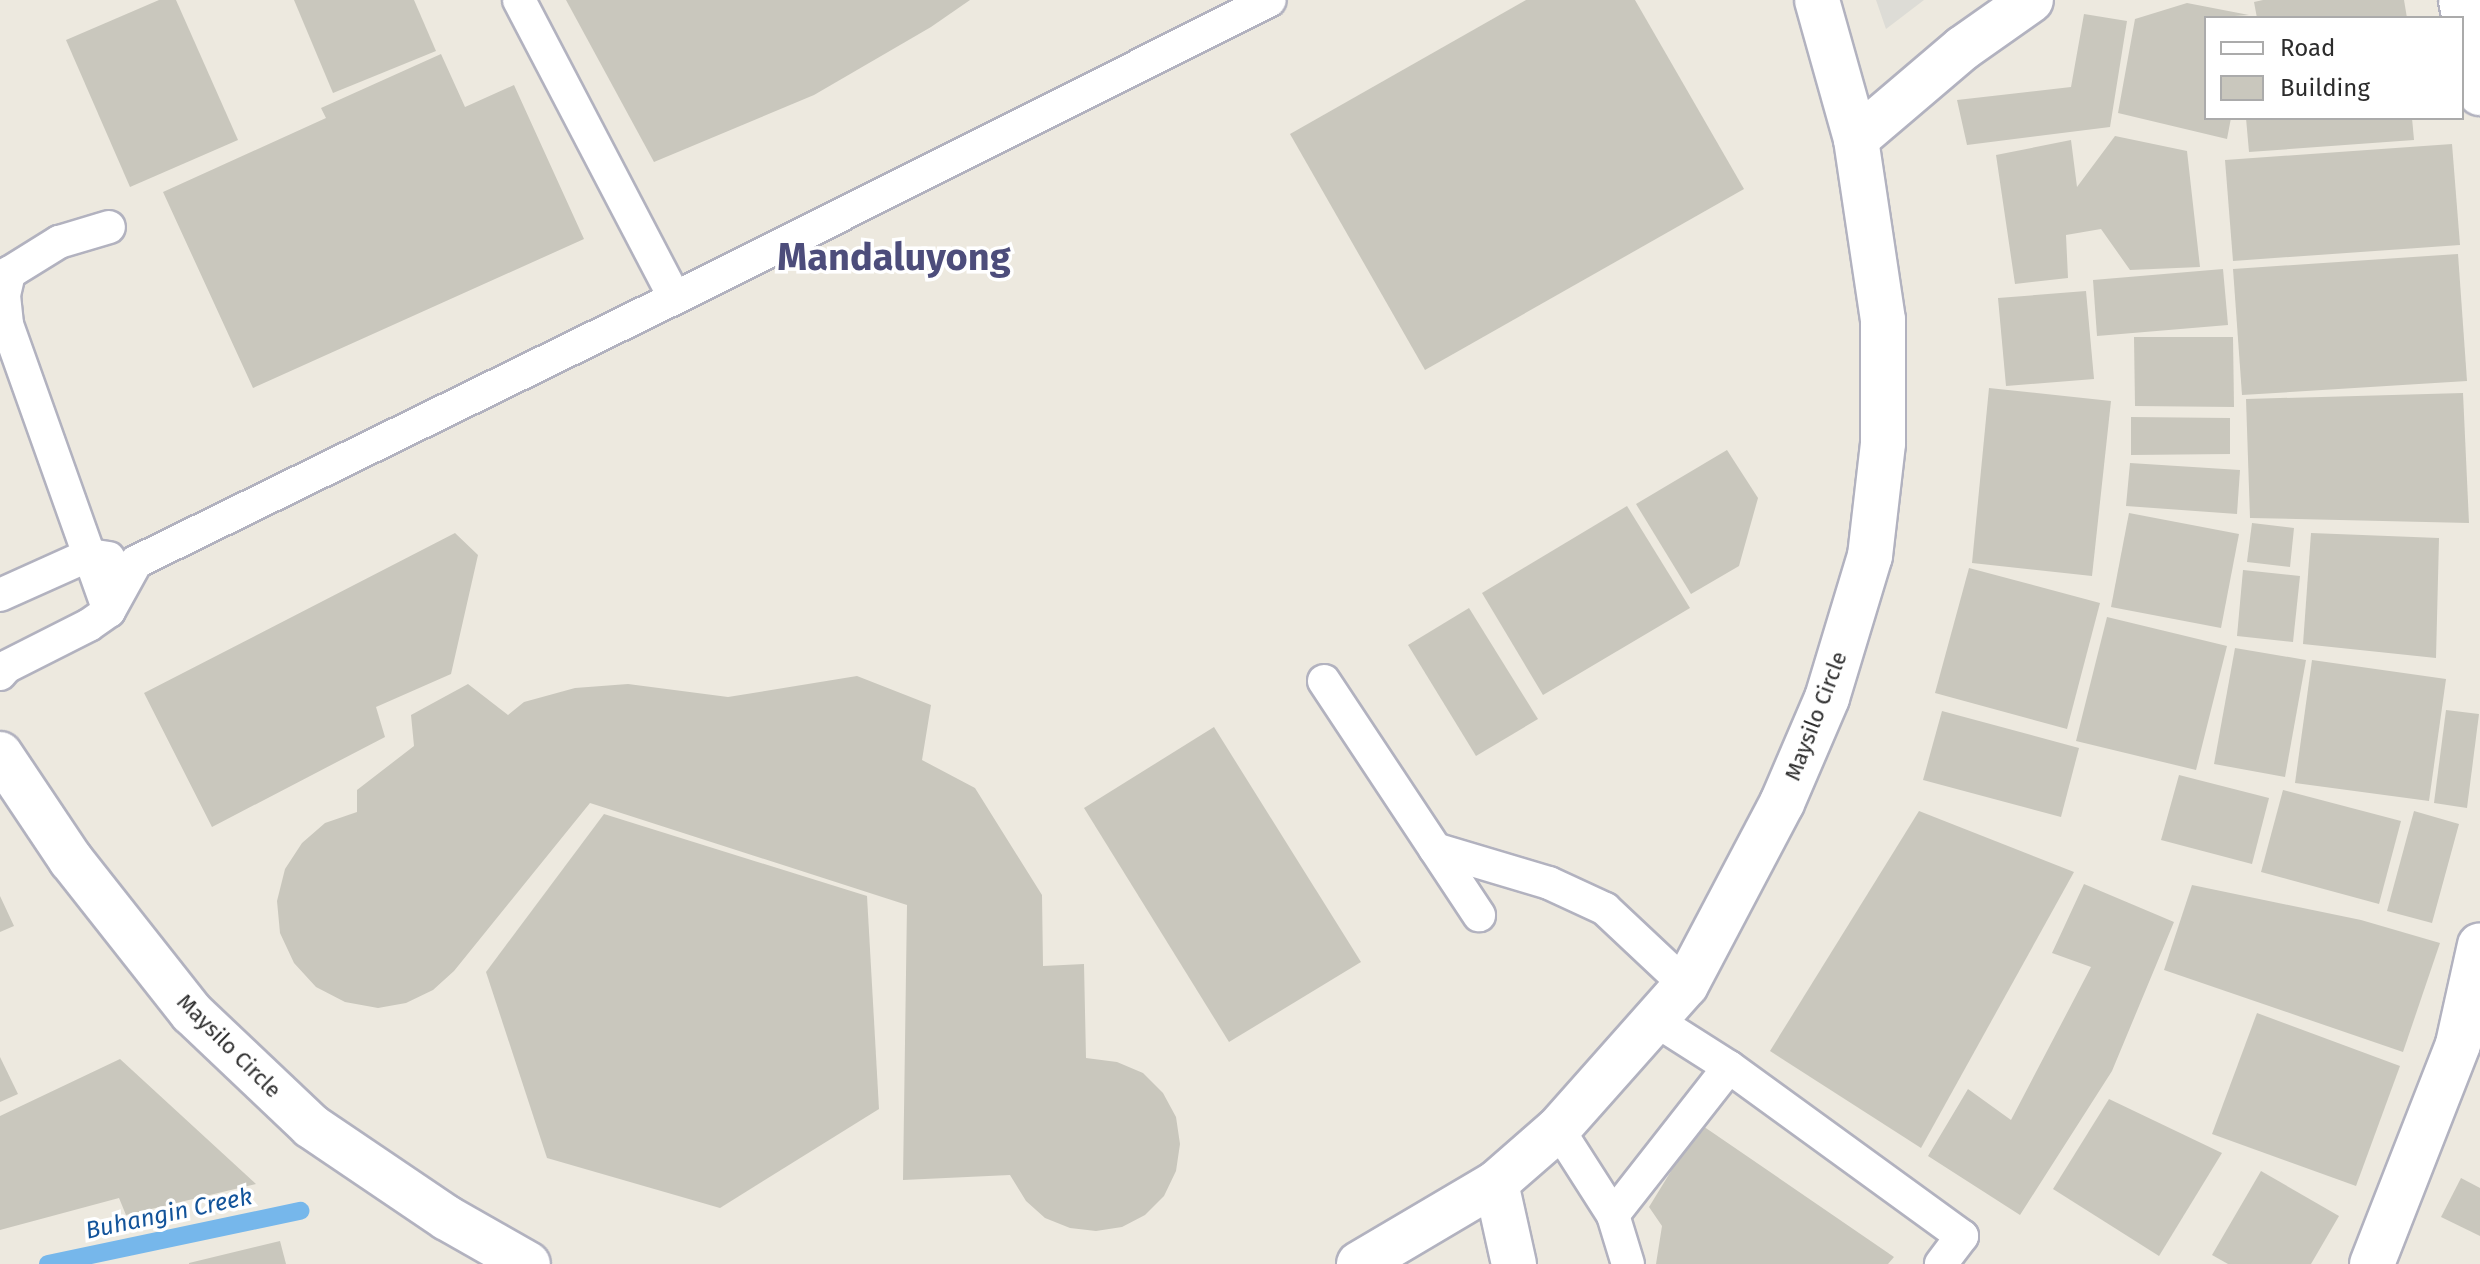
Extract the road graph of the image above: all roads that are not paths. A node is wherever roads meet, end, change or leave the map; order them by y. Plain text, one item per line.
1 (519, 0) edge
2 (1270, 0) edge
3 (1817, 0) edge
4 (2031, 0) edge
5 (2461, 0) edge
6 (2480, 93) edge
7 (1856, 139) junction
8 (109, 227) dead end
9 (675, 298) junction
10 (89, 555) junction
11 (136, 562) junction
12 (0, 595) edge
13 (109, 611) junction
14 (0, 674) edge
15 (1324, 681) dead end
16 (1, 759) edge
17 (1435, 849) junction
18 (1479, 915) dead end
19 (2480, 945) edge
20 (1686, 985) junction
21 (1655, 1020) junction
22 (1729, 1067) junction
23 (1558, 1129) junction
24 (1496, 1183) junction
25 (1613, 1215) junction
26 (1404, 1252) edge
27 (528, 1264) edge
28 (1359, 1264) edge
29 (1514, 1264) edge
30 (1628, 1264) edge
31 (1941, 1264) edge
32 (2372, 1264) edge

1 - 9 lane
2 - 9 lane
3 - 7 main road, Maysilo Circle
4 - 7 main road
5 - 6 main road
7 - 20 main road, Maysilo Circle
8 - 10 lane
9 - 11 lane
10 - 11 lane
10 - 12 lane
10 - 13 lane
11 - 13 lane
13 - 14 lane
15 - 17 lane
16 - 27 main road, Maysilo Circle
17 - 18 lane
17 - 20 lane
19 - 32 main road
20 - 21 main road, Maysilo Circle
21 - 22 lane
21 - 23 main road, Maysilo Circle
22 - 25 lane
22 - 31 lane
23 - 24 main road, Maysilo Circle
23 - 25 lane
24 - 26 main road, Maysilo Circle
24 - 29 main road
25 - 30 lane
26 - 28 main road, Maysilo Circle

